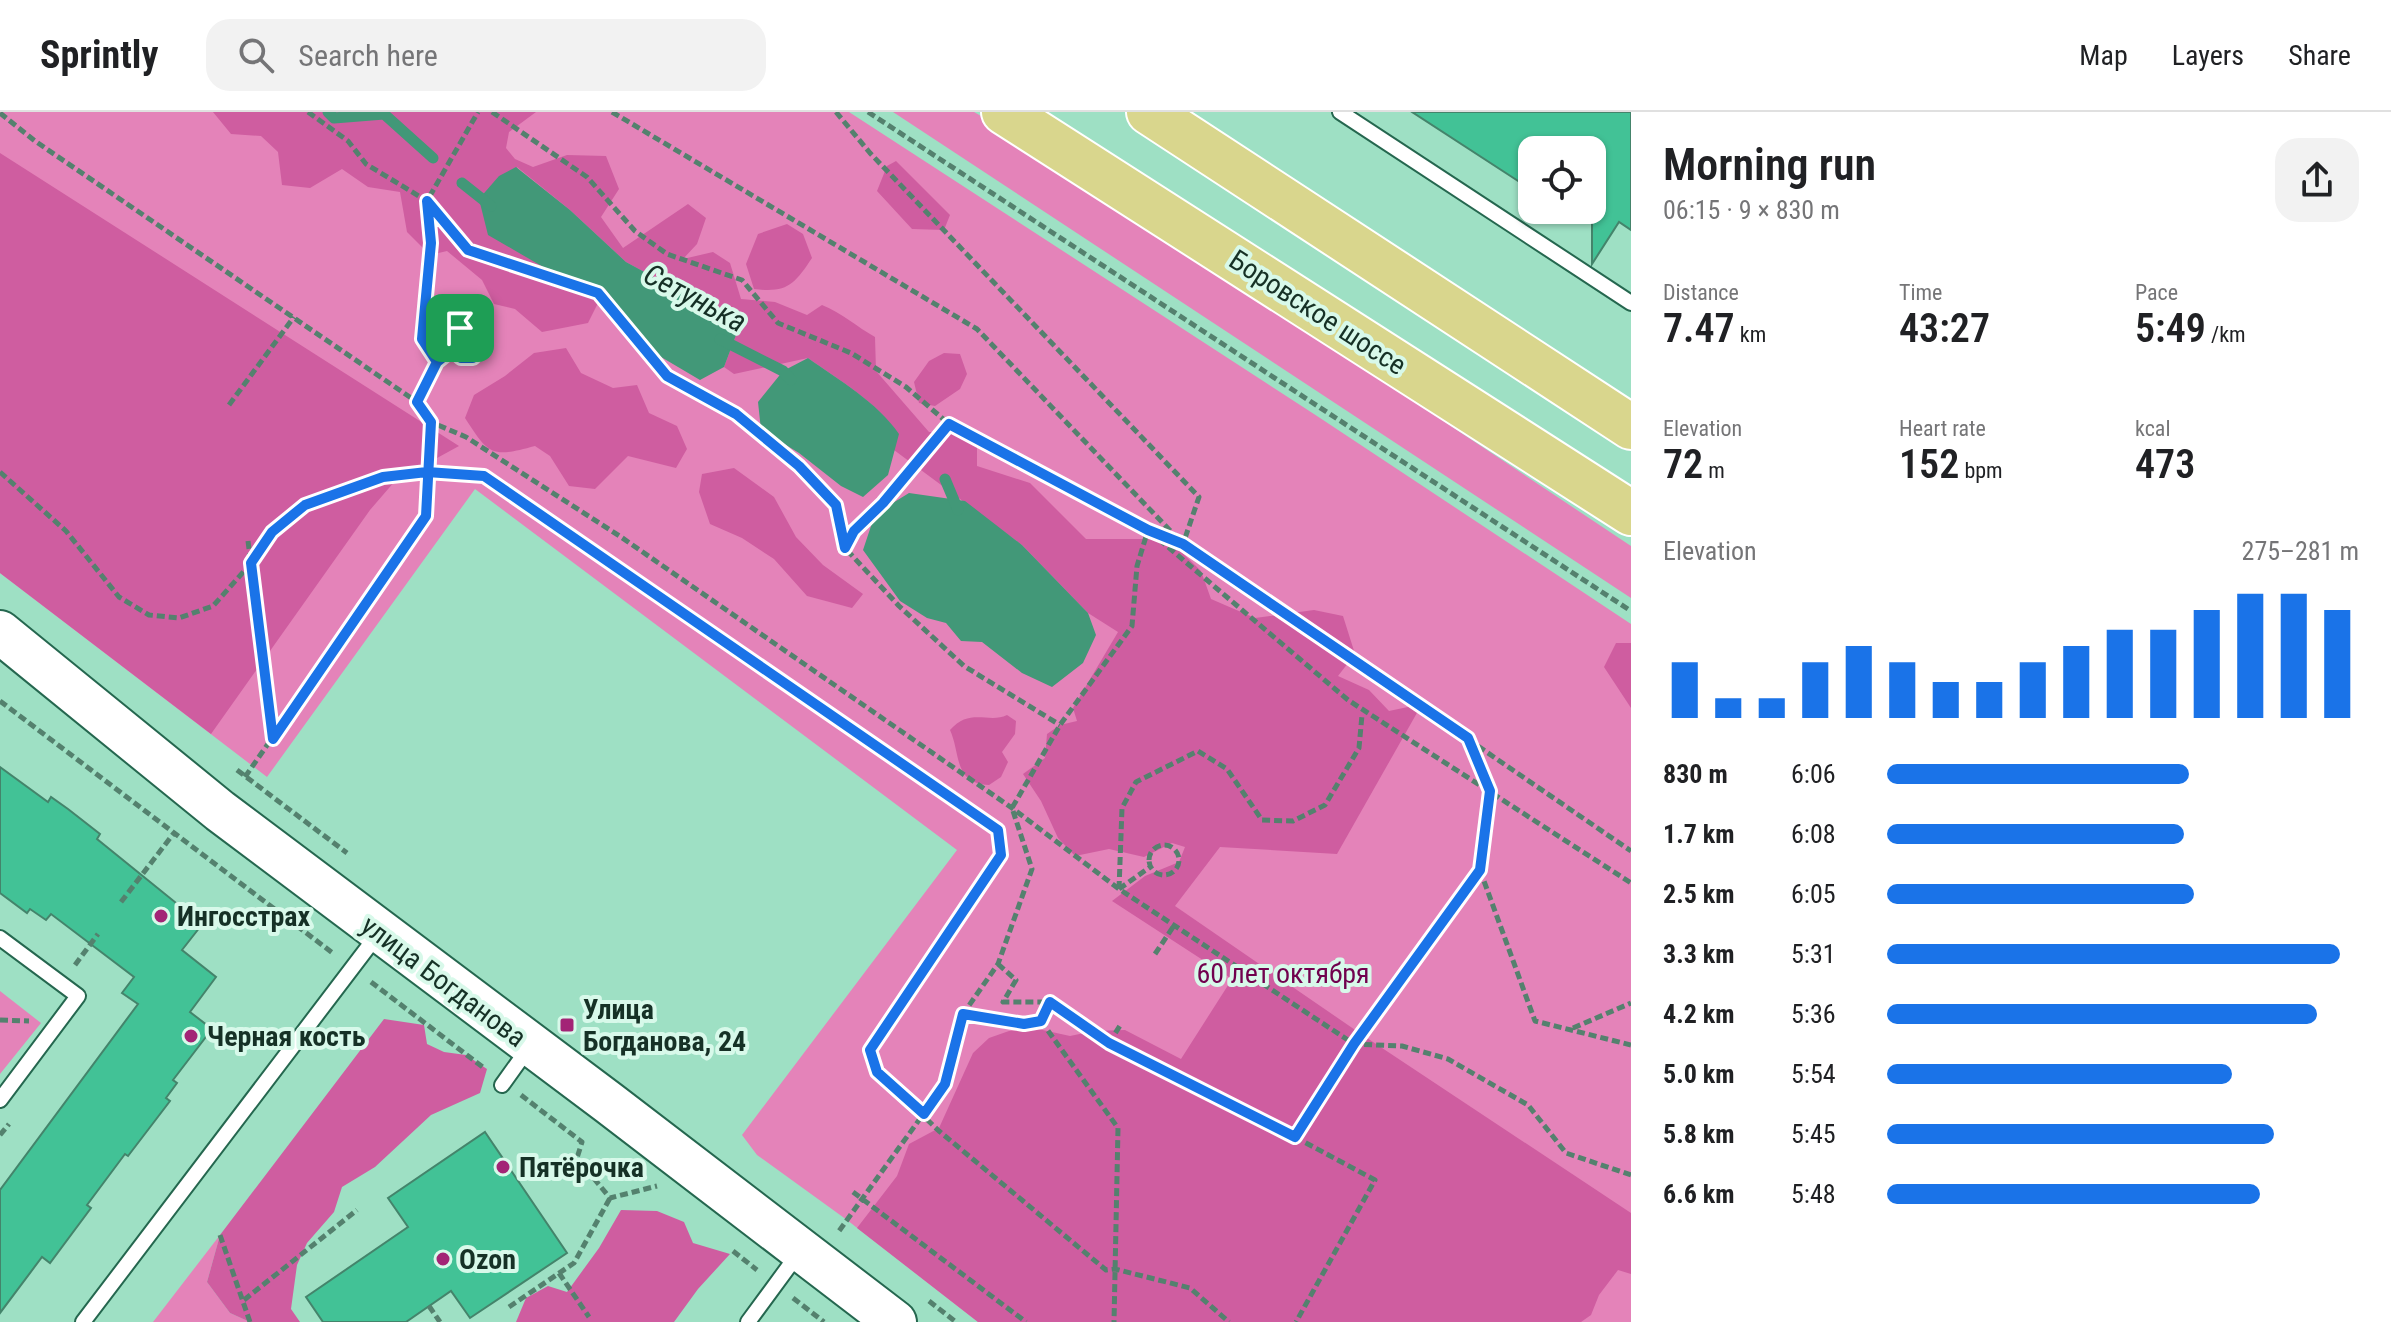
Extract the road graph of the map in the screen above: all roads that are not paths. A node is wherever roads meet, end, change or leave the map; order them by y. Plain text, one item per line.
1 (1004, 112) edge
2 (1149, 112) edge
3 (1340, 112) edge
4 (1631, 303) edge
5 (1631, 427) edge
6 (1631, 513) edge
7 (0, 632) edge
8 (379, 932) junction
9 (0, 938) edge
10 (530, 1046) junction
11 (503, 1084) road end
12 (0, 1100) edge
13 (800, 1251) junction
14 (83, 1322) edge
15 (748, 1322) edge
16 (895, 1322) edge

1 - 6 main road, Боровское шоссе
2 - 5 main road
3 - 4 lane
7 - 8 street, улица Богданова
8 - 10 street, улица Богданова
8 - 14 lane
9 - 12 lane
10 - 11 lane
10 - 13 street, улица Богданова
13 - 15 lane
13 - 16 street, улица Богданова

